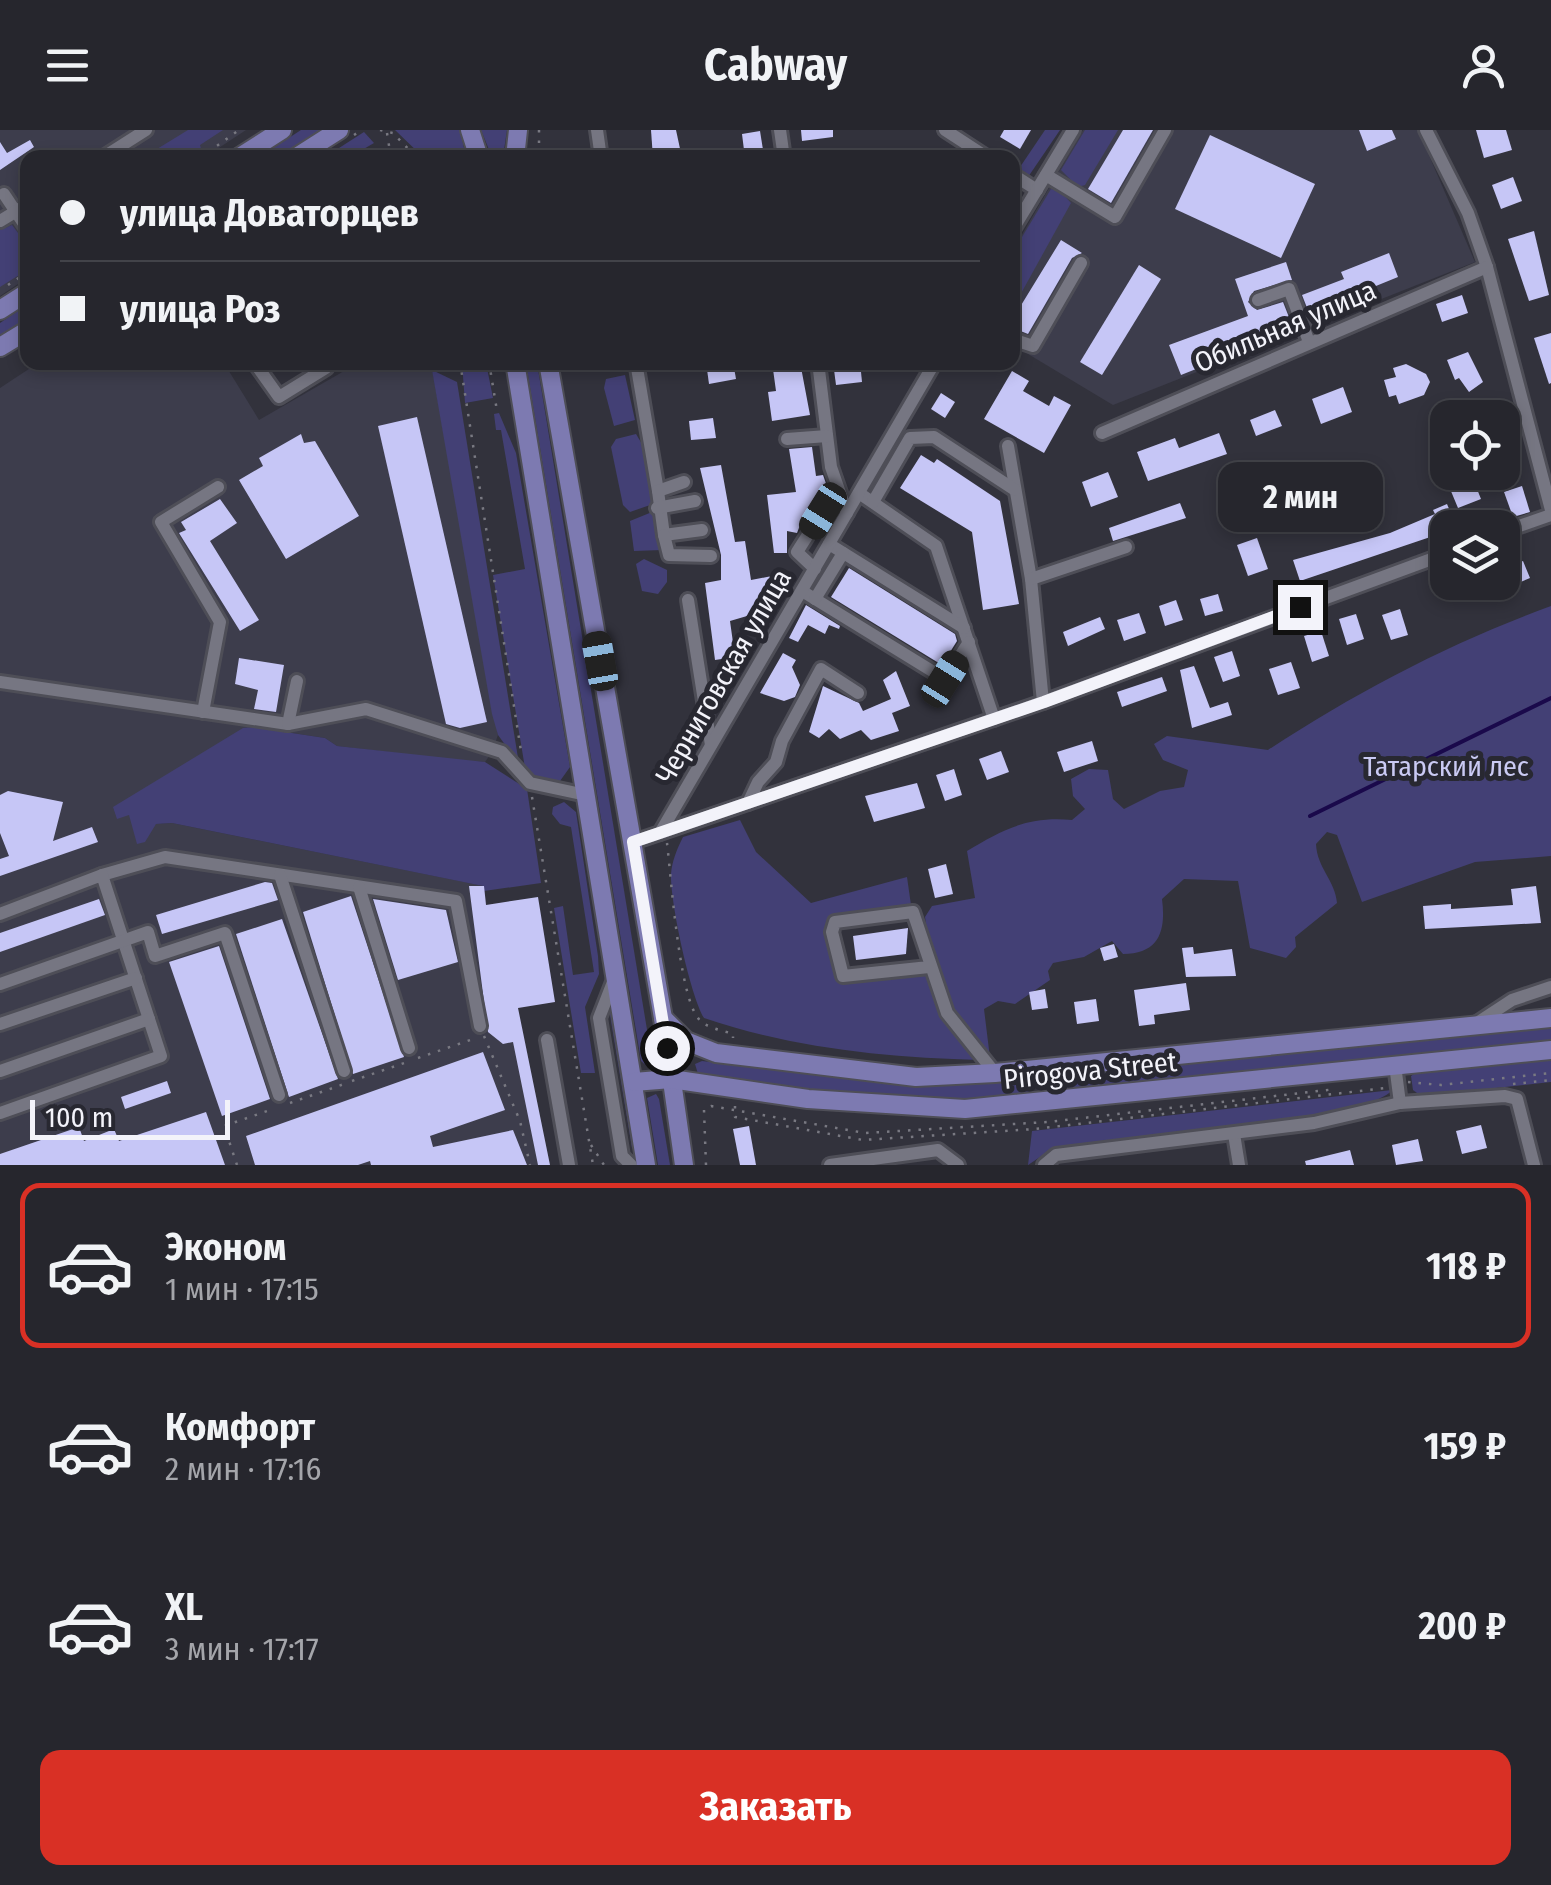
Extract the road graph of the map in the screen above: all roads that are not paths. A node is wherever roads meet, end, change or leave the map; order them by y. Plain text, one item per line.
1 (146, 130) edge
2 (282, 130) edge
3 (339, 130) edge
4 (945, 130) edge
5 (1073, 130) edge
6 (1165, 130) edge
7 (1426, 130) edge
8 (115, 150) edge
9 (251, 150) edge
10 (308, 150) edge
11 (976, 150) edge
12 (1046, 175) junction
13 (1020, 179) edge
14 (1037, 190) junction
15 (4, 194) dead end
16 (20, 206) edge
17 (1020, 219) edge
18 (1081, 264) dead end
19 (1488, 266) junction
20 (1258, 300) dead end
21 (1020, 342) edge
22 (1308, 342) junction
23 (260, 370) edge
24 (323, 370) edge
25 (515, 370) edge
26 (549, 370) edge
27 (637, 370) edge
28 (819, 370) edge
29 (930, 370) edge
30 (1102, 433) dead end
31 (827, 436) junction
32 (787, 439) dead end
33 (1008, 446) dead end
34 (684, 482) dead end
35 (218, 487) dead end
36 (1015, 490) junction
37 (658, 492) junction
38 (859, 493) junction
39 (695, 501) dead end
40 (872, 502) junction
41 (657, 508) junction
42 (823, 511) dead end
43 (848, 512) junction
44 (1551, 512) edge
45 (1520, 525) edge
46 (702, 530) dead end
47 (664, 535) junction
48 (829, 544) junction
49 (1126, 547) dead end
50 (843, 553) junction
51 (710, 556) dead end
52 (1430, 560) edge
53 (815, 569) junction
54 (1031, 580) junction
55 (802, 591) junction
56 (815, 598) junction
57 (688, 600) dead end
58 (966, 635) junction
59 (297, 681) dead end
60 (0, 682) edge
61 (858, 692) dead end
62 (1044, 702) junction
63 (203, 712) junction
64 (994, 719) junction
65 (288, 724) junction
66 (711, 746) junction
67 (586, 796) junction
68 (748, 803) junction
69 (660, 833) junction
70 (633, 842) junction
71 (102, 874) junction
72 (280, 875) junction
73 (359, 886) junction
74 (0, 914) edge
75 (124, 941) junction
76 (929, 966) junction
77 (618, 970) junction
78 (136, 978) junction
79 (0, 984) edge
80 (1551, 987) edge
81 (663, 1018) junction
82 (1551, 1018) edge
83 (149, 1019) junction
84 (0, 1024) edge
85 (480, 1026) dead end
86 (1471, 1027) junction
87 (547, 1040) dead end
88 (408, 1048) dead end
89 (1551, 1050) edge
90 (1394, 1065) junction
91 (1032, 1070) junction
92 (0, 1071) edge
93 (344, 1071) dead end
94 (995, 1074) junction
95 (672, 1078) junction
96 (634, 1082) junction
97 (279, 1095) dead end
98 (1400, 1103) junction
99 (1036, 1105) junction
100 (0, 1112) edge
101 (1234, 1134) junction
102 (569, 1165) edge
103 (631, 1165) edge
104 (646, 1165) edge
105 (684, 1165) edge
106 (830, 1165) edge
107 (958, 1165) edge
108 (1044, 1165) edge
109 (1239, 1165) edge
110 (1534, 1165) edge

1 - 8 street
2 - 9 main road
3 - 10 main road
4 - 11 street
5 - 12 street
6 - 12 street
7 - 19 street
12 - 14 street
13 - 14 street
14 - 17 street
15 - 16 street
18 - 21 street
19 - 22 street, Обильная улица
19 - 44 street
20 - 22 street
22 - 30 street, Обильная улица
23 - 24 street
25 - 67 main road
26 - 70 main road
27 - 37 street
28 - 31 street
29 - 38 street, Черниговская улица
31 - 32 street
31 - 43 street
33 - 36 street
34 - 37 street
35 - 63 street
36 - 40 street
36 - 54 street
37 - 41 street
38 - 40 street
38 - 43 street, Черниговская улица
39 - 41 street
40 - 58 street
41 - 47 street
42 - 53 street
43 - 48 street, Черниговская улица
44 - 45 street
46 - 47 street
47 - 51 street
48 - 50 street
48 - 53 street, Черниговская улица
49 - 54 street
50 - 56 street
50 - 58 street
52 - 62 street
53 - 55 street, Черниговская улица
54 - 62 street
55 - 56 street
55 - 66 street, Черниговская улица
56 - 58 street
57 - 66 street
58 - 64 street
59 - 65 street
60 - 63 street
61 - 68 street
62 - 64 street
63 - 65 street
64 - 68 street
65 - 67 street
66 - 69 street, Черниговская улица
67 - 77 main road
68 - 69 street
69 - 70 street
70 - 81 main road
71 - 72 street
71 - 74 street
71 - 75 street
72 - 73 street
72 - 93 street
73 - 85 street
73 - 88 street
75 - 78 street
75 - 79 street
75 - 97 street
76 - 76 street
76 - 94 street
77 - 96 main road
77 - 103 street
78 - 83 street
78 - 84 street
80 - 86 street
81 - 94 main road, Pirogova Street
81 - 95 main road
82 - 86 main road, Pirogova Street
83 - 92 street
83 - 100 street
86 - 91 main road, Pirogova Street
87 - 102 street
89 - 90 main road, Pirogova Street
90 - 98 street
90 - 99 main road, Pirogova Street
91 - 94 main road, Pirogova Street
91 - 99 main road
95 - 96 main road, Pirogova Street
95 - 99 main road, Pirogova Street
95 - 105 main road
96 - 104 main road
98 - 101 street
98 - 110 street
101 - 108 street
101 - 109 street
106 - 107 street

